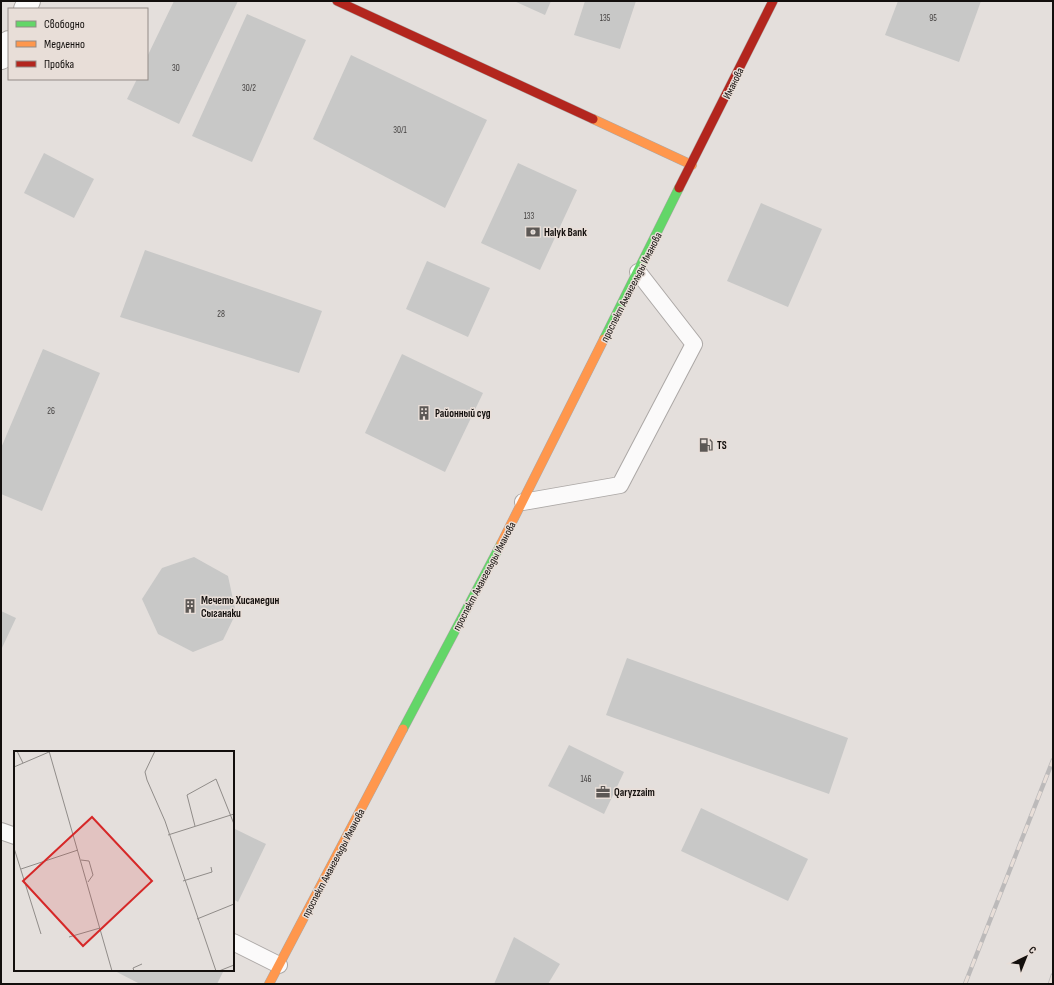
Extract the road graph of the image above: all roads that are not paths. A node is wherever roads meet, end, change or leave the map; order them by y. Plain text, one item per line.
1 (337, 1) edge
2 (773, 1) edge
3 (8, 44) edge
4 (1, 58) edge
5 (692, 165) junction
6 (638, 272) junction
7 (522, 502) junction
8 (1, 831) edge
9 (14, 836) edge
10 (234, 942) edge
11 (279, 964) junction
12 (269, 984) edge

1 - 5 main road
2 - 5 main road, Иманова
3 - 4 street
5 - 6 main road, проспект Амангельды Иманова
6 - 7 main road, проспект Амангельды Иманова
6 - 7 lane
7 - 11 main road, проспект Амангельды Иманова
8 - 9 lane
10 - 11 lane
11 - 12 main road, проспект Амангельды Иманова

